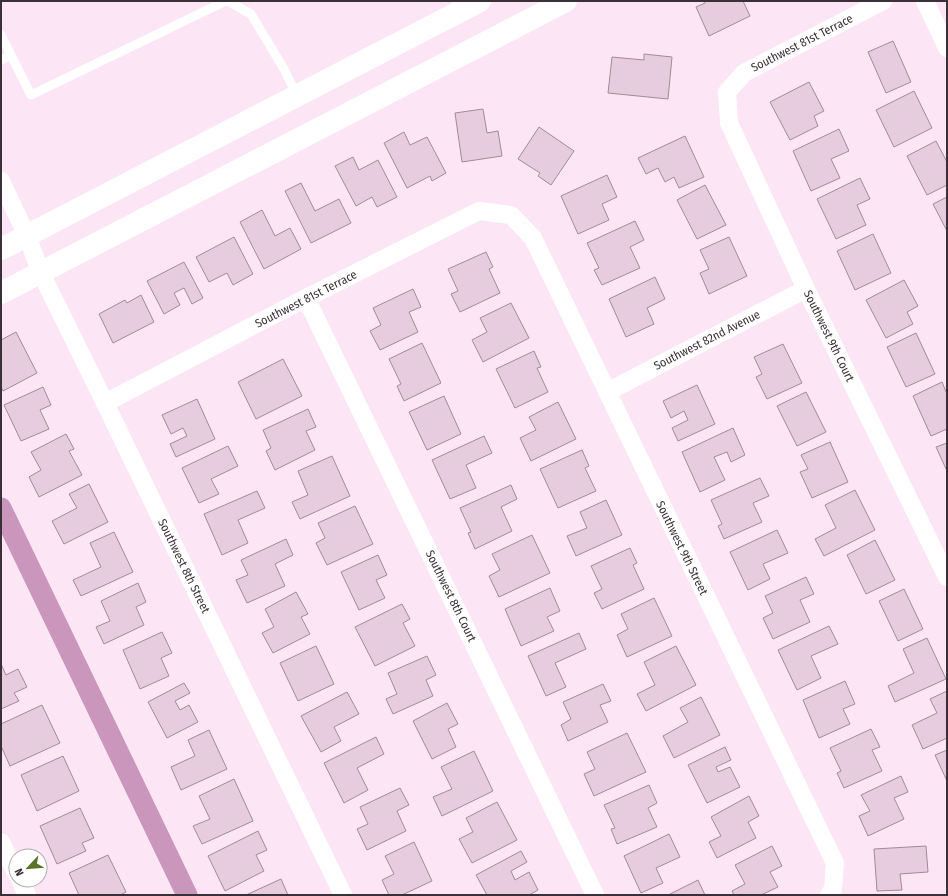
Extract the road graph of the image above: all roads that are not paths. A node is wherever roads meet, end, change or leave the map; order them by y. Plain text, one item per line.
1 (227, 1) edge
2 (480, 1) edge
3 (883, 1) edge
4 (925, 1) edge
5 (553, 4) edge
6 (1, 35) edge
7 (947, 48) edge
8 (10, 55) junction
9 (1, 60) edge
10 (727, 92) joint
11 (297, 96) junction
12 (1, 181) edge
13 (511, 215) joint
14 (27, 236) junction
15 (1, 249) edge
16 (40, 273) junction
17 (806, 289) junction
18 (1, 293) edge
19 (306, 298) junction
20 (607, 392) junction
21 (105, 403) junction
22 (947, 577) edge
23 (1, 842) edge
24 (8, 856) edge
25 (831, 892) edge
26 (343, 895) edge
27 (595, 895) edge

1 - 8 lane
1 - 11 lane
2 - 11 street
3 - 10 street, Southwest 81st Terrace
4 - 7 street
5 - 16 street
6 - 8 lane
8 - 9 lane
10 - 17 street, Southwest 9th Court
11 - 14 street
12 - 14 street, Southwest 8th Street
13 - 19 street, Southwest 81st Terrace
13 - 20 street, Southwest 9th Street
14 - 15 street
14 - 16 street, Southwest 8th Street
16 - 18 street
16 - 21 street, Southwest 8th Street
17 - 20 street, Southwest 82nd Avenue
17 - 22 street, Southwest 9th Court
19 - 21 street, Southwest 81st Terrace
19 - 27 street, Southwest 8th Court
20 - 25 street, Southwest 9th Street
21 - 26 street, Southwest 8th Street
23 - 24 street

